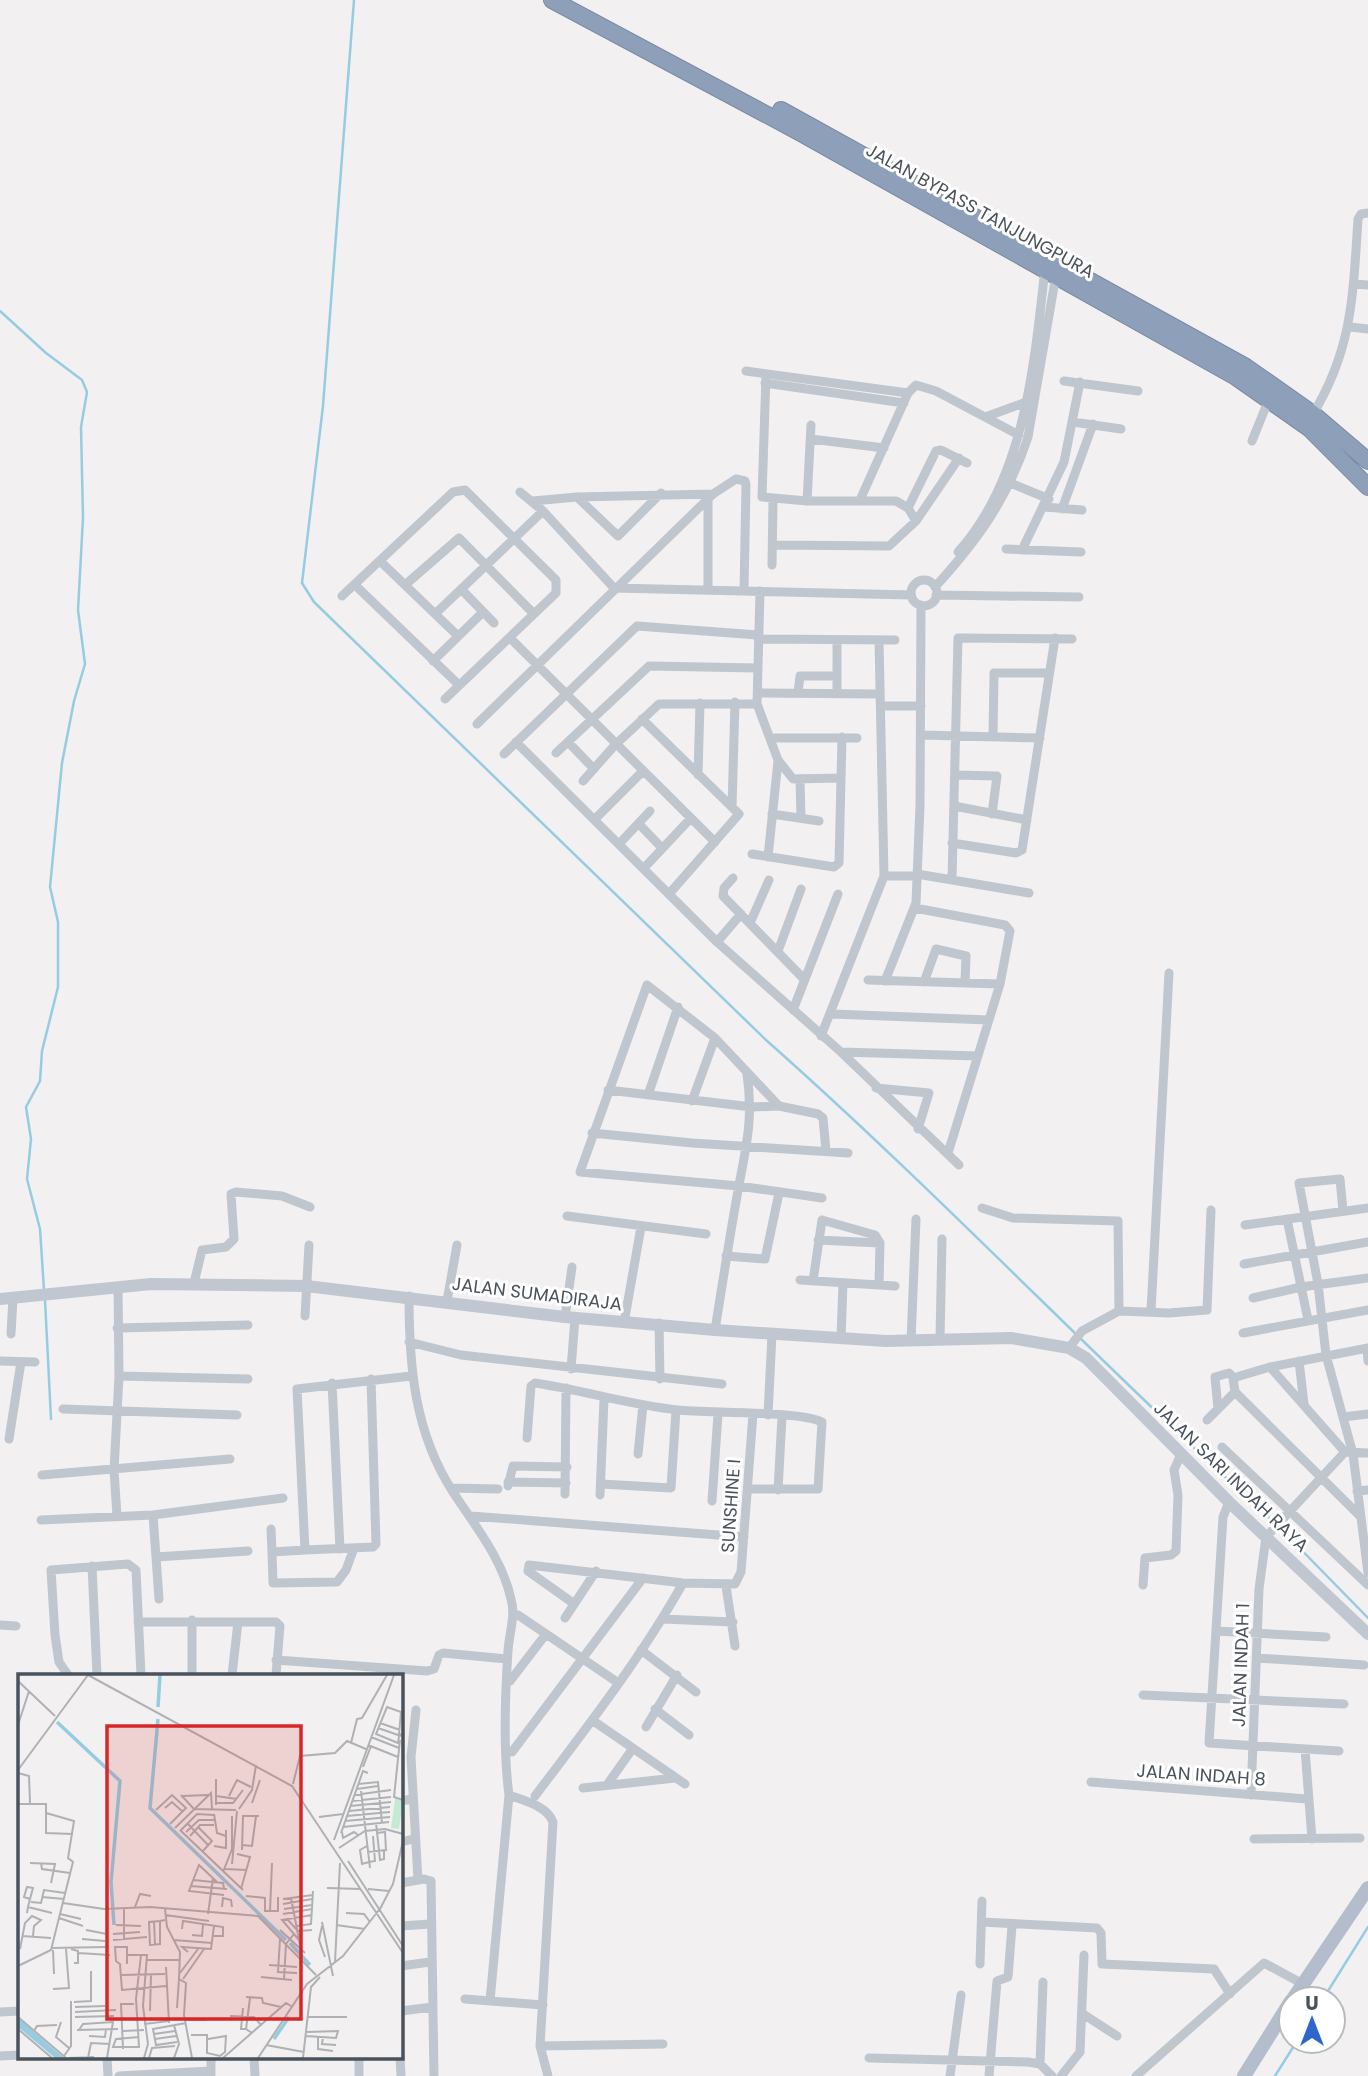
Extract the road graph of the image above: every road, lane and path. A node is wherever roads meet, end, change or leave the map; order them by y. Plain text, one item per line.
1 (552, 0) edge
2 (571, 0) edge
3 (1368, 213) edge
4 (1051, 272) junction
5 (1354, 284) junction
6 (1368, 285) edge
7 (1350, 327) junction
8 (1368, 329) edge
9 (746, 371) dead end
10 (765, 379) junction
11 (1064, 380) dead end
12 (1080, 382) junction
13 (839, 389) junction
14 (1138, 391) dead end
15 (908, 393) junction
16 (1269, 399) junction
17 (1030, 401) junction
18 (904, 403) junction
19 (1313, 414) junction
20 (988, 416) junction
21 (1073, 422) junction
22 (1093, 424) junction
23 (811, 425) dead end
24 (1121, 429) dead end
25 (1019, 435) junction
26 (811, 439) junction
27 (1252, 441) dead end
28 (884, 448) junction
29 (1368, 461) edge
30 (1006, 482) junction
31 (1368, 487) edge
32 (520, 492) dead end
33 (661, 493) junction
34 (577, 497) junction
35 (711, 497) junction
36 (773, 500) junction
37 (860, 500) junction
38 (533, 502) junction
39 (807, 502) junction
40 (1047, 503) junction
41 (908, 508) junction
42 (1062, 509) junction
43 (1082, 510) dead end
44 (543, 512) junction
45 (916, 521) junction
46 (512, 538) junction
47 (773, 545) junction
48 (1006, 549) dead end
49 (1022, 550) junction
50 (1081, 552) dead end
51 (380, 561) junction
52 (487, 563) junction
53 (772, 565) dead end
54 (355, 585) junction
55 (405, 585) junction
56 (614, 588) junction
57 (934, 588) junction
58 (461, 589) junction
59 (708, 590) junction
60 (744, 591) junction
61 (760, 591) junction
62 (911, 595) junction
63 (342, 596) dead end
64 (1079, 597) dead end
65 (921, 605) junction
66 (482, 612) junction
67 (435, 614) junction
68 (534, 614) junction
69 (494, 623) dead end
70 (457, 635) junction
71 (758, 637) junction
72 (510, 638) junction
73 (1055, 638) junction
74 (1072, 639) dead end
75 (837, 640) junction
76 (879, 640) junction
77 (895, 640) dead end
78 (433, 661) junction
79 (537, 666) junction
80 (757, 667) junction
81 (1049, 673) junction
82 (837, 676) junction
83 (459, 685) junction
84 (564, 693) junction
85 (758, 693) junction
86 (798, 693) junction
87 (837, 694) junction
88 (880, 694) junction
89 (445, 699) dead end
90 (735, 702) junction
91 (700, 703) junction
92 (757, 704) junction
93 (881, 706) junction
94 (921, 706) junction
95 (642, 719) junction
96 (591, 720) junction
97 (477, 724) dead end
98 (921, 736) junction
99 (956, 736) junction
100 (842, 737) junction
101 (993, 737) junction
102 (770, 738) junction
103 (857, 738) dead end
104 (1041, 738) junction
105 (516, 742) junction
106 (568, 742) junction
107 (615, 745) junction
108 (556, 753) dead end
109 (504, 754) dead end
110 (778, 760) junction
111 (594, 769) junction
112 (642, 772) junction
113 (698, 775) junction
114 (955, 775) junction
115 (840, 778) junction
116 (800, 780) junction
117 (583, 781) dead end
118 (954, 806) junction
119 (732, 807) junction
120 (650, 811) dead end
121 (772, 814) junction
122 (992, 814) junction
123 (691, 818) junction
124 (801, 818) junction
125 (595, 819) junction
126 (1027, 820) junction
127 (819, 821) dead end
128 (639, 824) junction
129 (715, 842) junction
130 (952, 843) junction
131 (619, 844) junction
132 (662, 848) junction
133 (752, 854) dead end
134 (768, 857) junction
135 (644, 868) junction
136 (917, 875) junction
137 (884, 876) junction
138 (733, 878) dead end
139 (769, 880) dead end
140 (952, 880) junction
141 (801, 889) dead end
142 (1029, 893) dead end
143 (669, 894) junction
144 (838, 894) dead end
145 (915, 908) junction
146 (741, 914) junction
147 (750, 923) junction
148 (716, 943) junction
149 (778, 951) junction
150 (1169, 973) dead end
151 (804, 979) junction
152 (868, 980) dead end
153 (885, 981) junction
154 (924, 982) junction
155 (965, 983) junction
156 (1000, 984) junction
157 (678, 1007) junction
158 (793, 1010) junction
159 (832, 1014) junction
160 (989, 1020) junction
161 (821, 1036) junction
162 (715, 1038) junction
163 (841, 1052) junction
164 (978, 1056) junction
165 (747, 1072) junction
166 (876, 1088) junction
167 (608, 1090) junction
168 (648, 1095) junction
169 (692, 1101) junction
170 (779, 1106) junction
171 (752, 1107) junction
172 (918, 1129) junction
173 (592, 1133) junction
174 (748, 1147) junction
175 (826, 1151) junction
176 (848, 1153) dead end
177 (948, 1153) junction
178 (959, 1165) dead end
179 (738, 1186) junction
180 (779, 1194) junction
181 (822, 1198) dead end
182 (310, 1207) dead end
183 (982, 1208) dead end
184 (1368, 1208) edge
185 (1211, 1210) dead end
186 (1343, 1211) junction
187 (567, 1216) dead end
188 (1304, 1216) junction
189 (916, 1219) dead end
190 (1287, 1219) junction
191 (1245, 1225) dead end
192 (641, 1227) junction
193 (706, 1234) dead end
194 (943, 1239) dead end
195 (818, 1240) junction
196 (880, 1242) junction
197 (1368, 1242) edge
198 (309, 1245) dead end
199 (457, 1245) dead end
200 (1310, 1250) junction
201 (1295, 1254) junction
202 (726, 1256) junction
203 (1244, 1264) dead end
204 (572, 1266) dead end
205 (1368, 1278) edge
206 (800, 1280) dead end
207 (813, 1281) junction
208 (194, 1283) junction
209 (843, 1283) junction
210 (1318, 1284) junction
211 (879, 1285) junction
212 (306, 1286) junction
213 (895, 1286) dead end
214 (118, 1287) junction
215 (1301, 1287) junction
216 (409, 1296) junction
217 (6, 1298) edge
218 (1253, 1298) dead end
219 (447, 1301) junction
220 (1368, 1310) edge
221 (1119, 1311) junction
222 (1152, 1311) junction
223 (305, 1316) dead end
224 (1322, 1317) junction
225 (570, 1318) junction
226 (1308, 1320) junction
227 (624, 1323) junction
228 (659, 1323) junction
229 (248, 1325) dead end
230 (117, 1328) junction
231 (715, 1330) junction
232 (1243, 1333) dead end
233 (11, 1334) dead end
234 (772, 1334) junction
235 (841, 1338) junction
236 (940, 1340) junction
237 (911, 1341) junction
238 (409, 1342) junction
239 (1071, 1344) junction
240 (1367, 1348) edge
241 (1326, 1355) junction
242 (1299, 1361) junction
243 (1368, 1361) edge
244 (0, 1362) edge
245 (20, 1362) junction
246 (35, 1362) dead end
247 (1270, 1367) junction
248 (571, 1369) junction
249 (119, 1376) junction
250 (411, 1376) junction
251 (1233, 1377) junction
252 (248, 1379) dead end
253 (370, 1379) junction
254 (660, 1379) junction
255 (332, 1383) junction
256 (722, 1384) dead end
257 (566, 1388) junction
258 (1235, 1392) junction
259 (604, 1399) junction
260 (643, 1405) junction
261 (1304, 1406) junction
262 (63, 1409) dead end
263 (1218, 1409) junction
264 (676, 1410) junction
265 (118, 1411) junction
266 (718, 1414) junction
267 (1368, 1414) edge
268 (237, 1415) dead end
269 (753, 1415) junction
270 (768, 1415) junction
271 (782, 1417) junction
272 (1343, 1417) junction
273 (1207, 1420) dead end
274 (527, 1438) dead end
275 (9, 1440) dead end
276 (1222, 1447) dead end
277 (1349, 1453) junction
278 (1368, 1453) edge
279 (638, 1454) dead end
280 (1181, 1454) junction
281 (230, 1459) dead end
282 (566, 1467) junction
283 (114, 1470) junction
284 (42, 1475) dead end
285 (1321, 1479) junction
286 (566, 1483) junction
287 (601, 1484) junction
288 (505, 1486) junction
289 (451, 1488) junction
290 (748, 1489) junction
291 (778, 1490) junction
292 (1368, 1490) edge
293 (1357, 1491) junction
294 (565, 1494) dead end
295 (600, 1495) dead end
296 (283, 1498) dead end
297 (712, 1500) dead end
298 (1229, 1502) junction
299 (153, 1515) junction
300 (117, 1516) junction
301 (471, 1516) junction
302 (1287, 1516) junction
303 (1360, 1516) junction
304 (41, 1520) dead end
305 (1365, 1528) edge
306 (271, 1529) dead end
307 (1268, 1535) junction
308 (744, 1537) junction
309 (354, 1548) junction
310 (340, 1549) junction
311 (248, 1550) dead end
312 (305, 1550) junction
313 (272, 1552) junction
314 (156, 1558) junction
315 (92, 1566) junction
316 (1368, 1570) edge
317 (596, 1571) junction
318 (643, 1578) junction
319 (683, 1583) junction
320 (1368, 1584) edge
321 (1143, 1585) dead end
322 (726, 1586) junction
323 (159, 1599) dead end
324 (573, 1603) junction
325 (518, 1615) dead end
326 (565, 1618) dead end
327 (663, 1619) junction
328 (192, 1620) junction
329 (138, 1622) junction
330 (238, 1622) junction
331 (733, 1622) junction
332 (0, 1625) edge
333 (16, 1626) dead end
334 (1216, 1631) junction
335 (1257, 1632) junction
336 (546, 1634) junction
337 (1368, 1634) edge
338 (1325, 1637) dead end
339 (735, 1646) dead end
340 (641, 1650) junction
341 (507, 1658) junction
342 (1257, 1658) junction
343 (276, 1660) junction
344 (581, 1661) junction
345 (1364, 1665) dead end
346 (67, 1674) edge
347 (97, 1674) edge
348 (141, 1674) edge
349 (192, 1674) edge
350 (232, 1674) edge
351 (276, 1674) edge
352 (677, 1675) junction
353 (510, 1681) dead end
354 (617, 1682) junction
355 (696, 1692) dead end
356 (1143, 1695) dead end
357 (1209, 1700) junction
358 (1256, 1702) junction
359 (1344, 1704) dead end
360 (655, 1709) junction
361 (416, 1710) dead end
362 (592, 1720) junction
363 (646, 1727) dead end
364 (689, 1735) dead end
365 (1254, 1747) junction
366 (633, 1748) junction
367 (1305, 1749) junction
368 (1339, 1751) dead end
369 (512, 1752) dead end
370 (406, 1758) edge
371 (675, 1778) junction
372 (1091, 1782) dead end
373 (685, 1784) dead end
374 (607, 1785) junction
375 (583, 1788) dead end
376 (509, 1795) junction
377 (1251, 1795) junction
378 (535, 1796) dead end
379 (1307, 1798) junction
380 (412, 1799) junction
381 (402, 1801) edge
382 (1360, 1838) dead end
383 (413, 1839) junction
384 (1254, 1839) dead end
385 (1311, 1839) junction
386 (402, 1842) edge
387 (418, 1880) junction
388 (402, 1883) edge
389 (1368, 1888) edge
390 (982, 1901) dead end
391 (982, 1923) junction
392 (430, 1924) junction
393 (402, 1926) edge
394 (1012, 1926) junction
395 (1084, 1955) dead end
396 (430, 1962) junction
397 (980, 1964) dead end
398 (402, 1966) edge
399 (1044, 1982) dead end
400 (1303, 1983) joint
401 (1230, 1994) junction
402 (961, 1995) dead end
403 (465, 1999) dead end
404 (490, 2001) junction
405 (543, 2005) junction
406 (432, 2007) junction
407 (18, 2011) edge
408 (402, 2011) edge
409 (0, 2012) edge
410 (1083, 2014) junction
411 (1277, 2024) edge
412 (1117, 2036) dead end
413 (663, 2044) dead end
414 (540, 2046) junction
415 (18, 2055) edge
416 (0, 2056) edge
417 (107, 2058) edge
418 (254, 2058) edge
419 (359, 2058) edge
420 (400, 2058) edge
421 (869, 2058) dead end
422 (952, 2059) junction
423 (990, 2060) junction
424 (1040, 2064) junction
425 (211, 2073) edge
426 (108, 2076) edge
427 (119, 2076) edge
428 (255, 2076) edge
429 (359, 2076) edge
430 (401, 2076) edge
431 (434, 2076) edge
432 (548, 2076) edge
433 (950, 2076) edge
434 (989, 2076) edge
435 (1052, 2076) edge
436 (1061, 2076) edge
437 (1136, 2076) edge
438 (1244, 2076) edge

1 - 4 highway, JALAN BYPASS TANJUNGPURA
2 - 19 highway, JALAN BYPASS TANJUNGPURA
3 - 5 street
4 - 16 highway, JALAN BYPASS TANJUNGPURA
4 - 17 street
5 - 6 street
5 - 7 street
7 - 8 street
7 - 19 street
9 - 10 street
10 - 13 street
10 - 36 street
11 - 12 street
12 - 14 street
12 - 21 street
13 - 15 street
13 - 18 street
15 - 18 street
15 - 20 street
16 - 27 street
16 - 31 highway, JALAN BYPASS TANJUNGPURA
17 - 20 street
17 - 25 street
17 - 30 street
18 - 28 street
19 - 29 highway, JALAN BYPASS TANJUNGPURA
20 - 25 street
21 - 22 street
21 - 40 street
22 - 24 street
22 - 42 street
23 - 26 street
25 - 30 street
26 - 28 street
26 - 39 street
28 - 37 street
30 - 40 street
30 - 57 street
32 - 38 street
33 - 34 street
33 - 34 street
33 - 35 street
34 - 38 street
35 - 56 street
35 - 59 street
35 - 60 street
36 - 39 street
36 - 47 street
37 - 39 street
37 - 41 street
38 - 44 street
40 - 42 street
40 - 49 street
41 - 45 street
41 - 45 street
42 - 43 street
44 - 46 street
44 - 56 street
45 - 47 street
46 - 51 street
46 - 52 street
46 - 68 street
47 - 53 street
48 - 49 street
49 - 50 street
51 - 54 street
51 - 55 street
52 - 55 street
52 - 58 street
52 - 68 street
54 - 63 street
54 - 78 street
55 - 67 street
56 - 59 street
56 - 79 street
57 - 62 street
57 - 64 street
57 - 65 street
58 - 66 street
58 - 67 street
59 - 60 street
60 - 61 street
61 - 62 street
61 - 71 street
62 - 65 street
65 - 94 street
66 - 69 street
66 - 70 street
67 - 70 street
68 - 72 street
70 - 78 street
71 - 75 street
71 - 80 street
71 - 84 street
72 - 79 street
72 - 83 street
73 - 74 street
73 - 81 street
73 - 99 street
75 - 76 street
75 - 82 street
76 - 77 street
76 - 88 street
78 - 83 street
79 - 84 street
79 - 97 street
80 - 85 street
80 - 96 street
81 - 101 street
81 - 104 street
82 - 86 street
82 - 87 street
83 - 89 street
84 - 96 street
84 - 105 street
85 - 86 street
85 - 92 street
86 - 87 street
87 - 88 street
88 - 93 street
90 - 91 street
90 - 92 street
90 - 119 street
91 - 95 street
91 - 113 street
92 - 102 street
93 - 94 street
93 - 137 street
94 - 98 street
95 - 107 street
95 - 113 street
96 - 106 street
96 - 107 street
98 - 99 street
98 - 136 street
99 - 101 street
99 - 114 street
100 - 102 street
100 - 103 street
100 - 115 street
101 - 104 street
102 - 110 street
104 - 126 street
105 - 109 street
105 - 125 street
106 - 108 street
106 - 111 street
107 - 111 street
107 - 112 street
110 - 116 street
110 - 121 street
111 - 117 street
112 - 123 street
112 - 125 street
113 - 119 street
114 - 118 street
114 - 122 street
115 - 116 street
115 - 134 street
116 - 124 street
118 - 122 street
118 - 130 street
119 - 129 street
120 - 128 street
121 - 124 street
121 - 134 street
122 - 126 street
123 - 129 street
123 - 132 street
124 - 127 street
125 - 131 street
126 - 130 street
128 - 131 street
128 - 132 street
129 - 143 street
130 - 140 street
131 - 135 street
132 - 135 street
133 - 134 street
135 - 143 street
136 - 137 street
136 - 140 street
136 - 145 street
137 - 159 street
138 - 146 street
139 - 147 street
140 - 142 street
141 - 149 street
143 - 148 street
144 - 151 street
145 - 153 street
145 - 156 street
146 - 147 street
146 - 148 street
147 - 149 street
148 - 158 street
149 - 151 street
150 - 222 street
151 - 158 street
152 - 153 street
153 - 154 street
154 - 155 street
154 - 155 street
155 - 156 street
156 - 160 street
157 - 162 street
157 - 167 street
157 - 168 street
158 - 161 street
159 - 160 street
159 - 161 street
160 - 164 street
161 - 163 street
162 - 165 street
162 - 169 street
163 - 164 street
163 - 166 street
164 - 177 street
165 - 170 street
165 - 171 street
166 - 172 street
166 - 172 street
167 - 168 street
167 - 173 street
168 - 169 street
169 - 171 street
170 - 171 street
170 - 175 street
171 - 174 street
172 - 177 street
173 - 174 street
173 - 179 street
174 - 175 street
174 - 179 street
175 - 176 street
177 - 178 street
179 - 180 street
179 - 202 street
180 - 181 street
180 - 202 street
182 - 208 street
183 - 221 street
184 - 186 street
185 - 222 street
186 - 188 street
186 - 188 street
187 - 192 street
188 - 190 street
188 - 200 street
189 - 237 street
190 - 191 street
190 - 201 street
192 - 193 street
192 - 227 street
194 - 236 street
195 - 196 street
195 - 196 street
195 - 207 street
196 - 211 street
197 - 200 street
198 - 212 street
199 - 219 street
200 - 201 street
200 - 210 street
201 - 203 street
201 - 215 street
202 - 231 street
204 - 225 street
205 - 210 street
206 - 207 street
207 - 209 street
208 - 212 street, JALAN SUMADIRAJA
208 - 214 street, JALAN SUMADIRAJA
209 - 211 street
209 - 235 street
210 - 215 street
210 - 224 street
211 - 213 street
212 - 216 street, JALAN SUMADIRAJA
212 - 223 street
214 - 217 street, JALAN SUMADIRAJA
214 - 230 street
215 - 218 street
215 - 226 street
216 - 219 street, JALAN SUMADIRAJA
216 - 238 street
217 - 233 street
219 - 225 street, JALAN SUMADIRAJA
220 - 224 street
221 - 222 street
221 - 239 street
224 - 226 street
224 - 241 street
225 - 227 street, JALAN SUMADIRAJA
225 - 248 street
226 - 232 street
227 - 228 street, JALAN SUMADIRAJA
228 - 231 street, JALAN SUMADIRAJA
228 - 254 street
229 - 230 street
230 - 249 street
231 - 234 street, JALAN SUMADIRAJA
234 - 235 street, JALAN SUMADIRAJA
234 - 270 street
235 - 237 street, JALAN SUMADIRAJA
236 - 237 street, JALAN SUMADIRAJA
236 - 239 street, JALAN SUMADIRAJA
238 - 248 street
238 - 250 street
239 - 280 street, JALAN SARI INDAH RAYA
240 - 241 street
240 - 243 street
241 - 242 street
241 - 272 street
242 - 247 street
242 - 261 street
244 - 245 street
245 - 246 street
245 - 275 street
247 - 251 street
247 - 261 street
248 - 254 street
249 - 252 street
249 - 265 street
250 - 253 street
250 - 289 street
251 - 258 street
251 - 263 street
253 - 255 street
253 - 309 street
254 - 256 street
255 - 310 street
255 - 312 street
257 - 259 street
257 - 274 street
257 - 282 street
258 - 263 street
258 - 285 street
259 - 260 street
259 - 287 street
260 - 264 street
260 - 279 street
261 - 277 street
262 - 265 street
263 - 273 street
264 - 266 street
264 - 287 street
265 - 268 street
265 - 283 street
266 - 269 street
266 - 297 street
267 - 272 street
269 - 270 street
269 - 290 street, SUNSHINE I
270 - 271 street
271 - 291 street
271 - 291 street
272 - 277 street
276 - 302 street
277 - 278 street
277 - 285 street
277 - 293 street
280 - 298 street, JALAN SARI INDAH RAYA
280 - 321 street
281 - 283 street
282 - 286 street
282 - 288 street
283 - 284 street
283 - 300 street
285 - 302 street
285 - 303 street
286 - 288 street
286 - 294 street
287 - 295 street
288 - 289 street
289 - 301 street
290 - 291 street
290 - 308 street, SUNSHINE I
292 - 293 street
293 - 303 street
296 - 299 street
298 - 307 street, JALAN SARI INDAH RAYA
298 - 334 street
299 - 300 street
299 - 314 street
300 - 304 street
301 - 308 street
301 - 341 street
302 - 307 street
302 - 320 street
303 - 305 street
305 - 316 street
306 - 313 street
307 - 335 street, JALAN INDAH 1
307 - 337 street, JALAN SARI INDAH RAYA
308 - 322 street, SUNSHINE I
309 - 310 street
309 - 313 street
310 - 312 street
311 - 314 street
312 - 313 street
314 - 323 street
315 - 329 street
315 - 346 street
315 - 347 street
317 - 318 street
317 - 324 street
317 - 324 street
318 - 319 street
318 - 344 street
319 - 322 street
319 - 327 street
322 - 331 street
324 - 326 street
325 - 336 street
327 - 331 street
327 - 340 street
328 - 329 street
328 - 330 street
328 - 349 street
329 - 348 street
330 - 343 street
330 - 350 street
331 - 339 street
332 - 333 street
334 - 335 street
334 - 357 street
335 - 338 street
335 - 342 street, JALAN INDAH 1
336 - 344 street
336 - 353 street
340 - 352 street
340 - 354 street
341 - 343 street
341 - 376 street
342 - 345 street
342 - 358 street, JALAN INDAH 1
343 - 351 street
344 - 354 street
344 - 369 street
352 - 355 street
352 - 360 street
354 - 362 street
356 - 357 street
357 - 358 street
357 - 365 street
358 - 359 street
358 - 365 street, JALAN INDAH 1
360 - 363 street
360 - 364 street
361 - 370 street
362 - 366 street
362 - 378 street
365 - 367 street
365 - 377 street, JALAN INDAH 1
366 - 371 street
366 - 374 street
367 - 368 street
367 - 379 street
370 - 380 street
371 - 373 street
371 - 374 street
372 - 377 street, JALAN INDAH 8
374 - 375 street
376 - 404 street
376 - 405 street
377 - 379 street, JALAN INDAH 8
379 - 385 street
380 - 381 street
380 - 383 street
382 - 385 street
383 - 386 street
383 - 387 street
384 - 385 street
387 - 388 street
387 - 392 street
389 - 400 main road
390 - 391 street
391 - 394 street
391 - 397 street
392 - 393 street
392 - 396 street
394 - 401 street
394 - 423 street
395 - 410 street
396 - 398 street
396 - 406 street
399 - 424 street
400 - 401 street
401 - 437 street
402 - 422 street
403 - 404 street
404 - 405 street
405 - 414 street
406 - 408 street
406 - 431 street
407 - 409 street
410 - 412 street
410 - 436 street
411 - 438 main road
413 - 414 street
414 - 432 street
415 - 416 street
417 - 426 street
418 - 428 street
419 - 429 street
420 - 430 street
421 - 422 street
422 - 423 street
422 - 433 street
423 - 424 street
423 - 434 street
424 - 435 street
425 - 427 street

